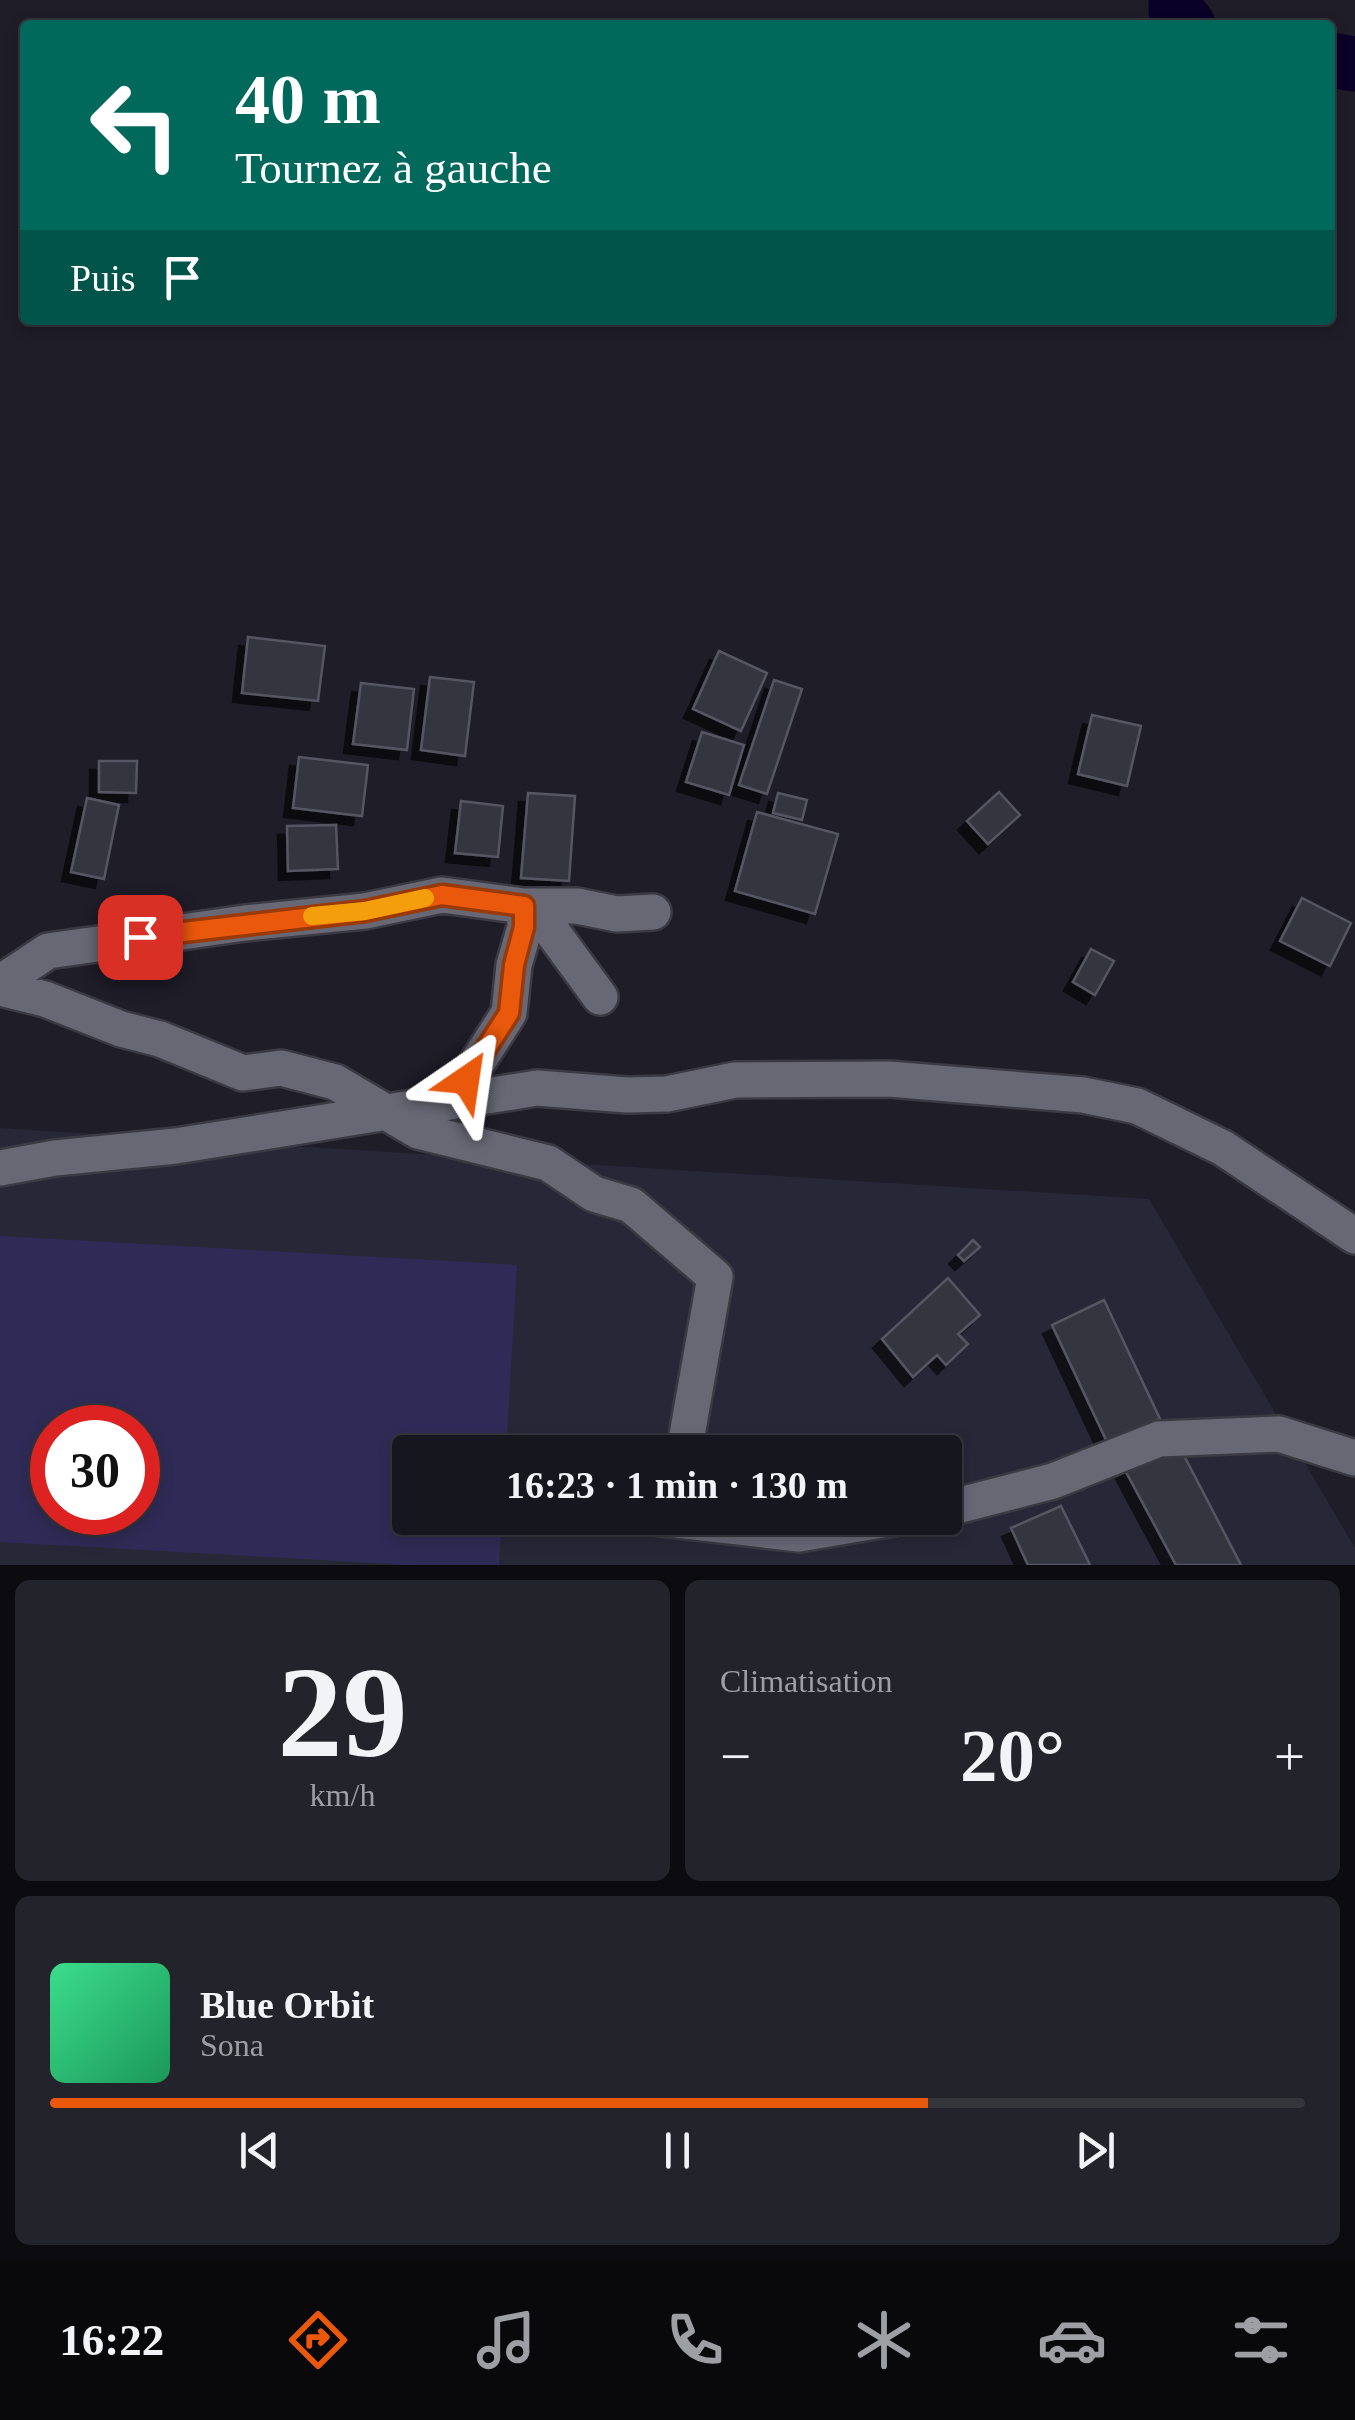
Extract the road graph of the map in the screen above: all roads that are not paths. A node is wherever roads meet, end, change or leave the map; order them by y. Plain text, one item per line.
1 (524, 906) junction
2 (654, 912) dead end
3 (0, 985) edge
4 (600, 997) dead end
5 (442, 1102) junction
6 (380, 1112) junction
7 (0, 1168) edge
8 (1355, 1236) edge
9 (687, 1435) edge
10 (1355, 1458) edge
11 (962, 1505) edge

1 - 2 street
1 - 3 street
1 - 4 street
1 - 5 street
3 - 6 street
5 - 6 street
5 - 8 street
6 - 7 street
6 - 9 street
10 - 11 street

